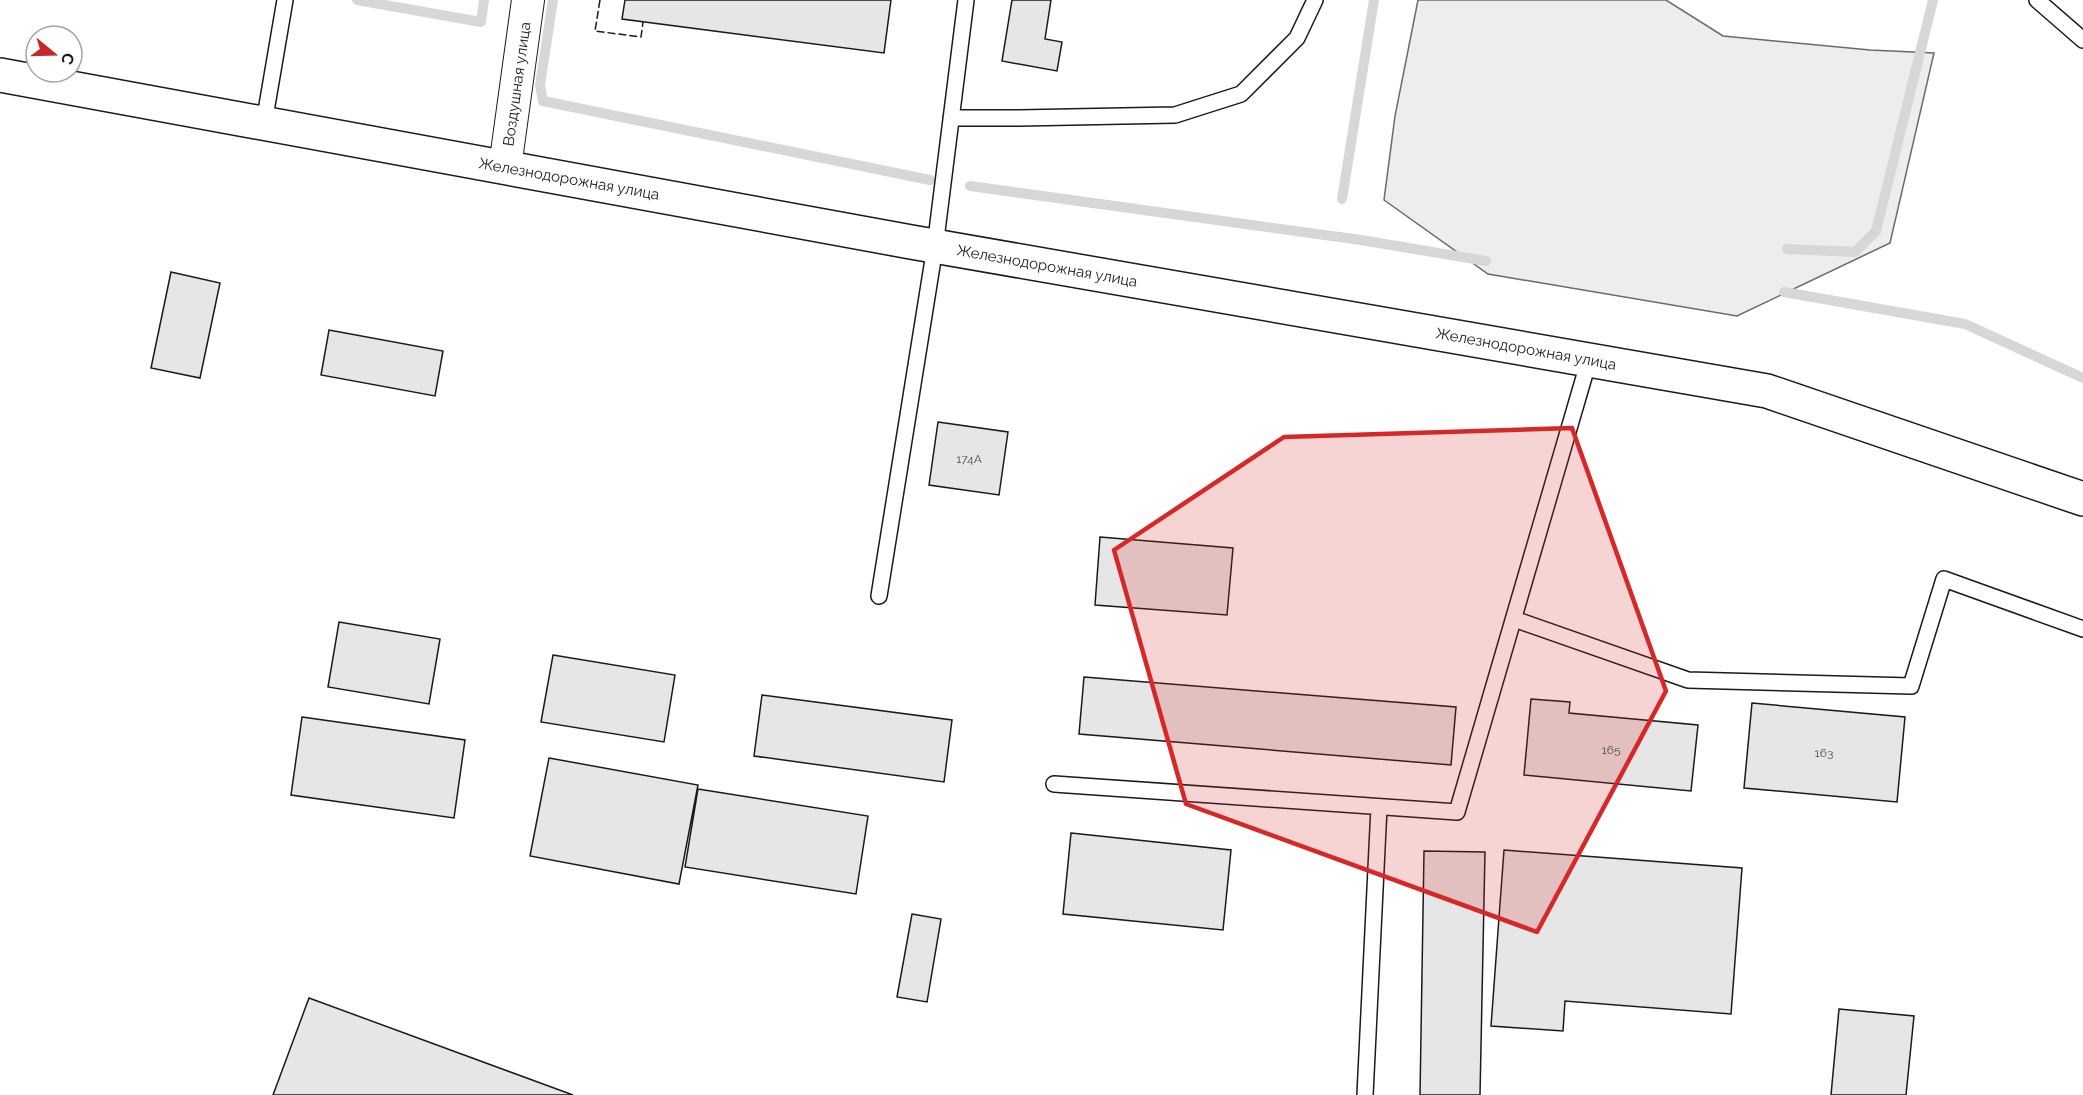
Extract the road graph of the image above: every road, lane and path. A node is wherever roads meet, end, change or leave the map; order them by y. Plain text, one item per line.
1 (285, 0) edge
2 (528, 0) edge
3 (966, 0) edge
4 (1315, 0) edge
5 (2037, 0) edge
6 (2083, 40) edge
7 (0, 75) edge
8 (951, 118) junction
9 (264, 123) junction
10 (506, 167) junction
11 (935, 246) junction
12 (1589, 360) junction
13 (2083, 499) edge
14 (879, 596) dead end
15 (1514, 620) junction
16 (2083, 629) edge
17 (1054, 784) dead end
18 (1379, 807) junction
19 (1365, 1095) edge

1 - 9 lane
2 - 10 street, Воздушная улица
3 - 8 lane
4 - 8 lane
5 - 6 lane
7 - 9 main road, Железнодорожная улица
8 - 11 lane
9 - 10 main road, Железнодорожная улица
10 - 11 main road, Железнодорожная улица
11 - 12 main road, Железнодорожная улица
11 - 14 lane
12 - 13 main road, Железнодорожная улица
12 - 15 lane
15 - 16 lane
15 - 18 lane
17 - 18 lane
18 - 19 lane

